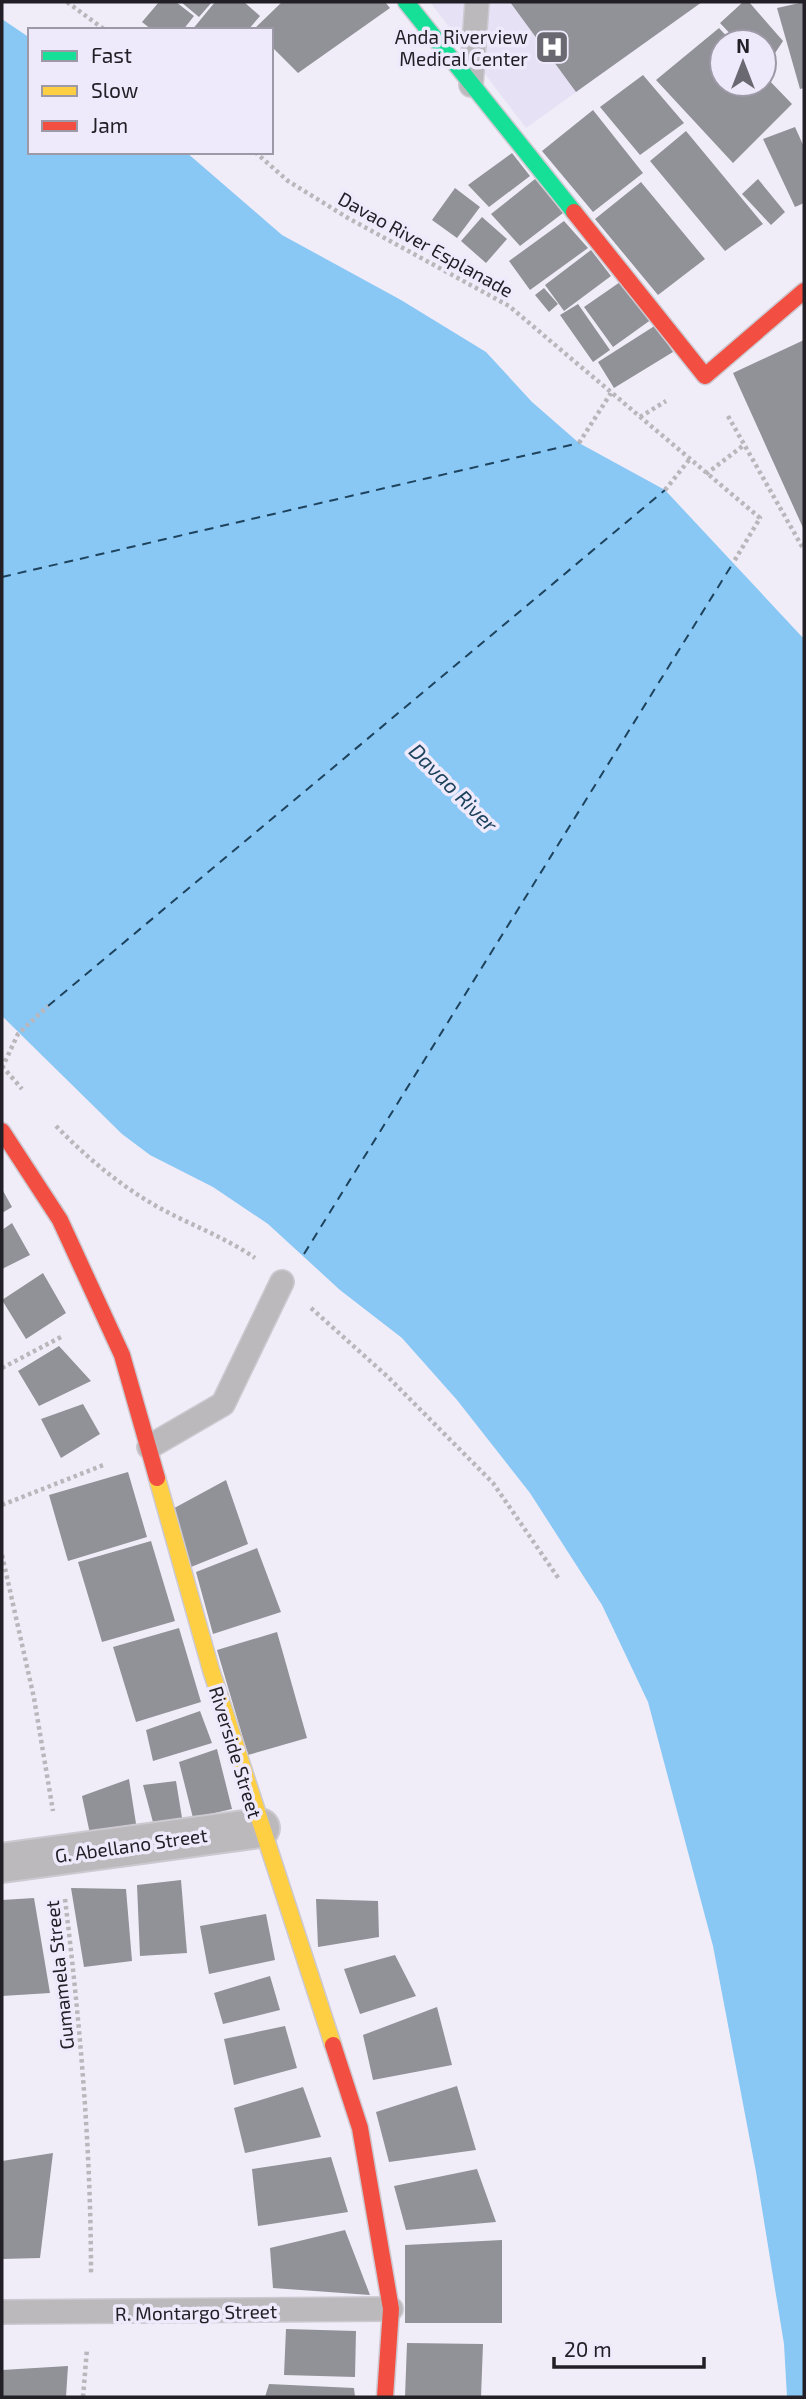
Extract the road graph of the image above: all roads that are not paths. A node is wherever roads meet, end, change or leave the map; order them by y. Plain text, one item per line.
1 (406, 2) edge
2 (477, 2) edge
3 (471, 85) junction
4 (804, 291) edge
5 (2, 1131) edge
6 (282, 1282) dead end
7 (149, 1447) junction
8 (260, 1828) junction
9 (2, 1863) edge
10 (391, 2308) junction
11 (2, 2312) edge
12 (385, 2397) edge

1 - 3 street
2 - 3 lane
3 - 4 street
5 - 7 street, Riverside Street
6 - 7 lane
7 - 8 street, Riverside Street
8 - 9 street, G. Abellano Street
8 - 10 street, Riverside Street
10 - 11 lane, R. Montargo Street
10 - 12 street, Riverside Street

